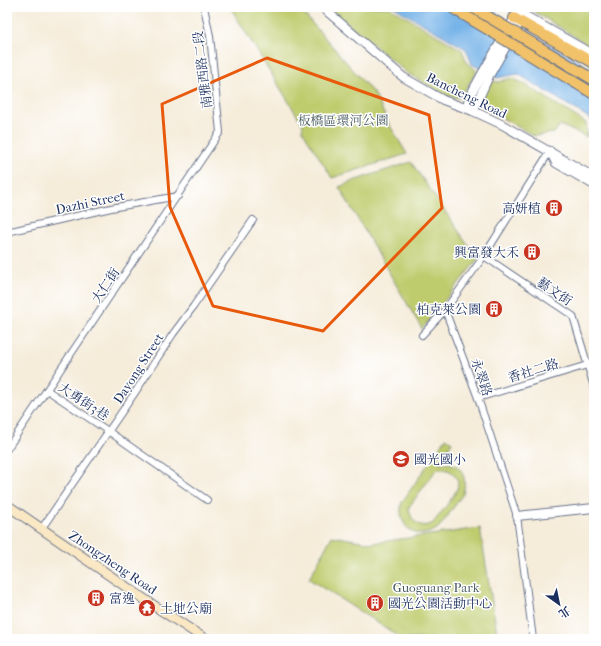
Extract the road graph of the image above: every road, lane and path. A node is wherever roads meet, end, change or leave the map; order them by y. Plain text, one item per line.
1 (204, 7) edge
2 (322, 7) edge
3 (451, 7) edge
4 (472, 7) edge
5 (510, 7) edge
6 (518, 18) junction
7 (594, 55) edge
8 (594, 63) edge
9 (594, 80) edge
10 (594, 94) edge
11 (469, 109) junction
12 (220, 132) joint
13 (550, 152) junction
14 (594, 176) edge
15 (594, 185) edge
16 (178, 196) junction
17 (252, 220) dead end
18 (7, 232) edge
19 (484, 256) junction
20 (445, 310) junction
21 (422, 335) dead end
22 (591, 364) edge
23 (594, 387) edge
24 (47, 390) junction
25 (478, 398) junction
26 (108, 431) junction
27 (7, 449) edge
28 (207, 500) dead end
29 (7, 505) edge
30 (594, 508) edge
31 (517, 516) junction
32 (42, 528) junction
33 (205, 639) edge
34 (533, 639) edge

1 - 12 street, 南雅西路二段
2 - 11 street, Bancheng Road
3 - 10 highway, bridge
4 - 9 highway, bridge
5 - 6 street
6 - 7 street
6 - 8 highway
6 - 11 street, bridge
11 - 13 street, Bancheng Road
12 - 16 street, 大仁街
13 - 14 street, Bancheng Road
13 - 15 street, Bancheng Road
13 - 19 street
16 - 18 street, Dazhi Street
16 - 24 street, 大仁街
17 - 26 street, Dayong Street
19 - 20 street
19 - 22 street, 藝文街
20 - 21 street
20 - 25 street, 永翠路
22 - 23 street, 藝文街
22 - 25 street, 香社二路
24 - 26 street, 大勇街3巷
24 - 27 street, 大仁街
25 - 31 street, 永翠路
26 - 28 street, 大勇街3巷
26 - 32 street, Dayong Street
29 - 32 main road, Zhongzheng Road
30 - 31 street
31 - 34 street, 永翠路
32 - 33 main road, Zhongzheng Road

